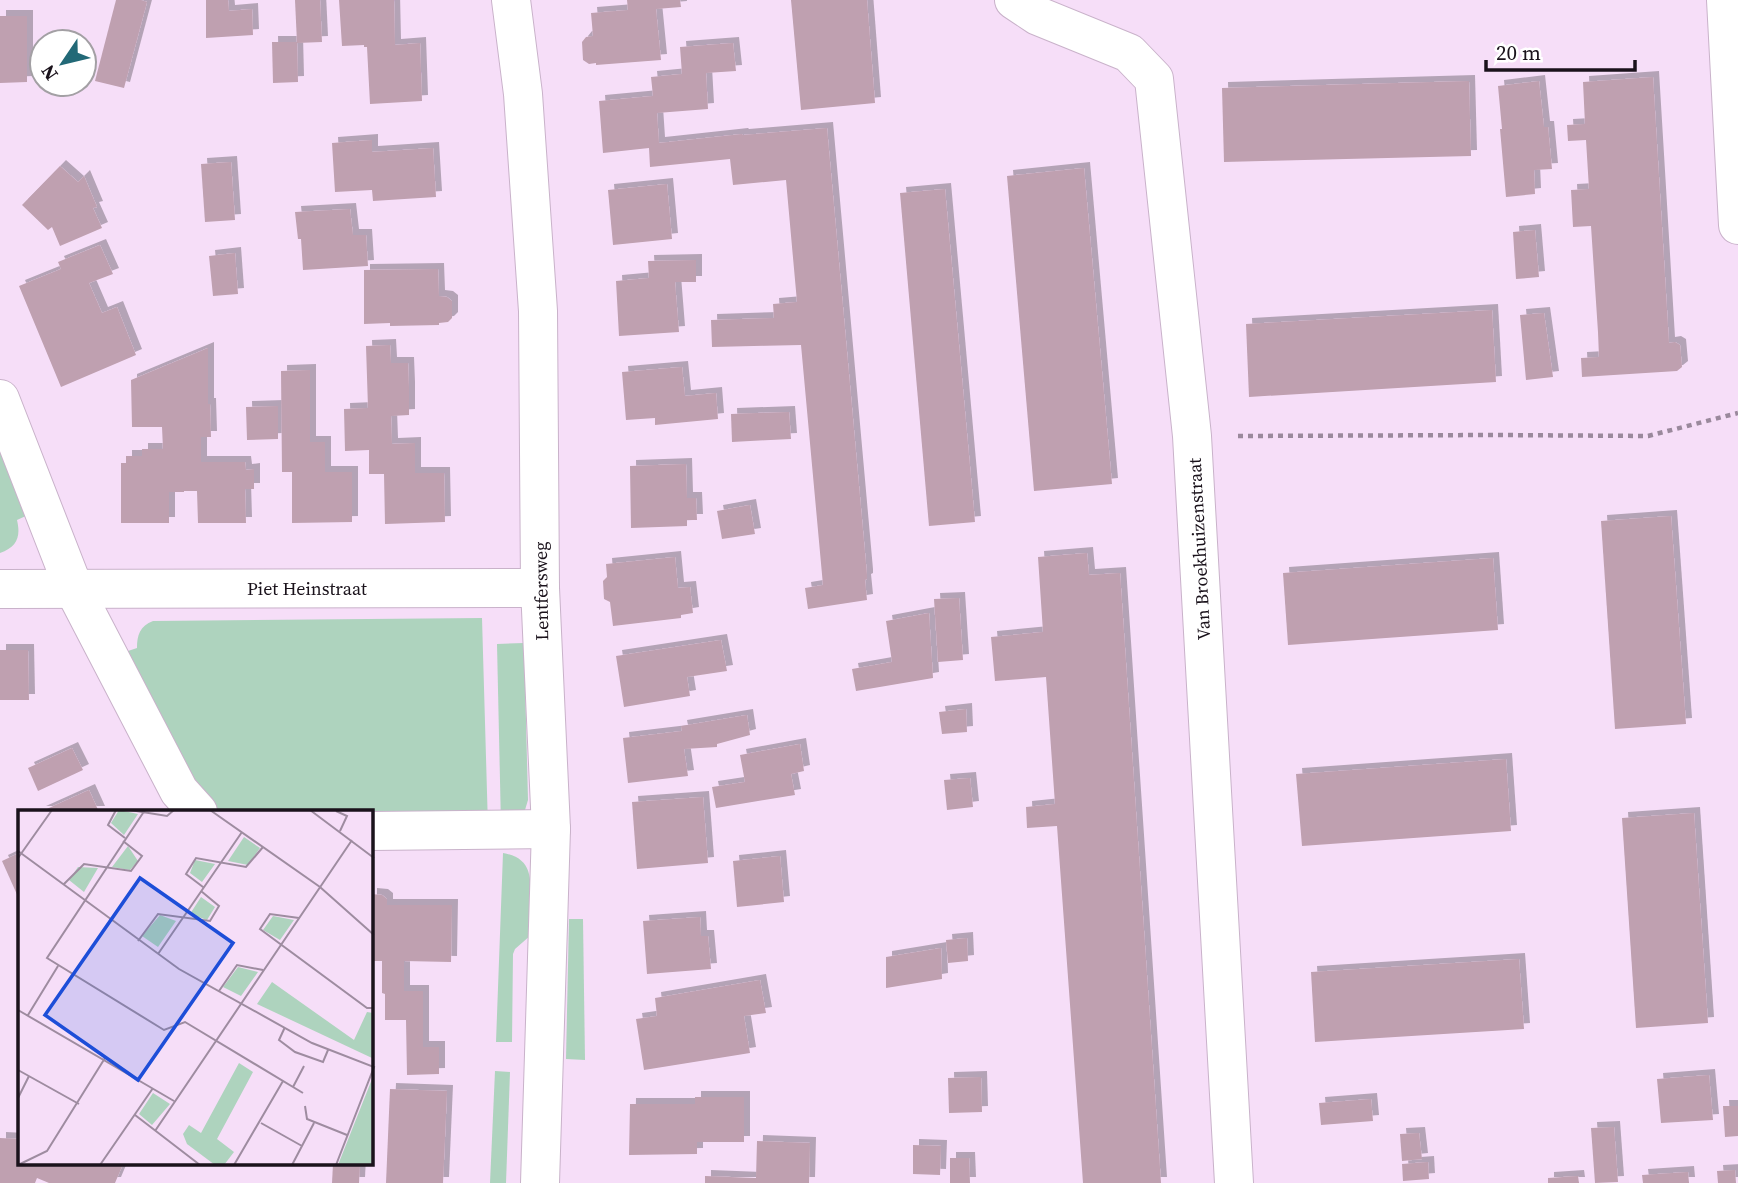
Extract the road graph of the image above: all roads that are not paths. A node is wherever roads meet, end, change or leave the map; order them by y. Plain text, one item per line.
1 (511, 0) edge
2 (1014, 0) edge
3 (1726, 0) edge
4 (1738, 225) edge
5 (0, 399) edge
6 (540, 588) junction
7 (0, 589) edge
8 (74, 589) junction
9 (196, 810) edge
10 (551, 829) junction
11 (373, 831) edge
12 (540, 1183) edge
13 (1234, 1183) edge

1 - 6 street, Lentfersweg
2 - 13 street, Van Broekhuizenstraat
3 - 4 street
5 - 8 street
6 - 8 street, Piet Heinstraat
6 - 10 street, Lentfersweg
7 - 8 street, Piet Heinstraat
8 - 9 street
10 - 11 street
10 - 12 street, Lentfersweg

